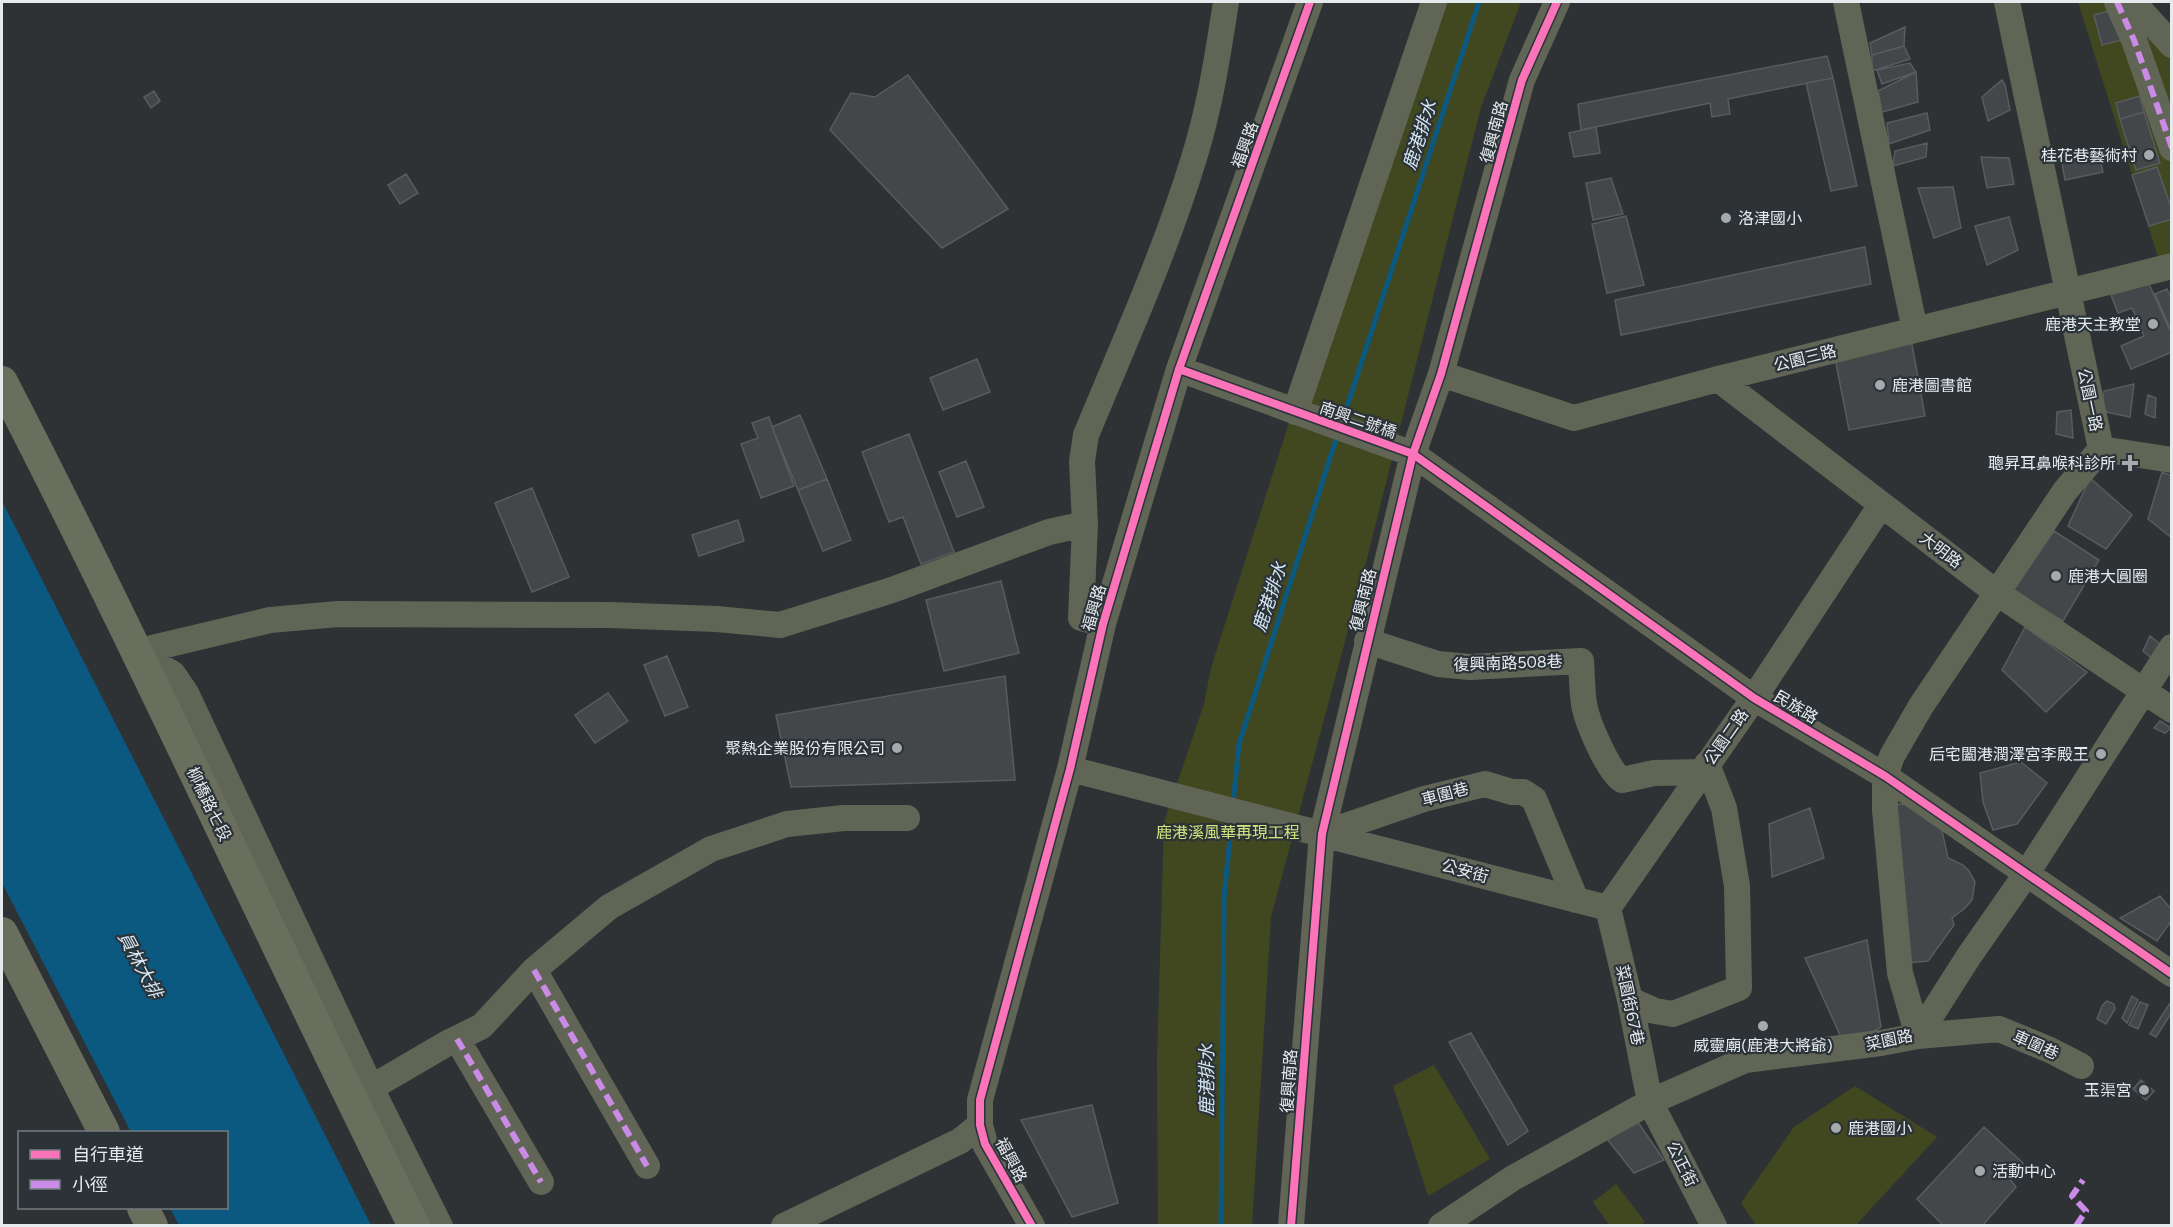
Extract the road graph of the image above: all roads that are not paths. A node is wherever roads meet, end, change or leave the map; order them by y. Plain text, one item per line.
1 (1226, 2) edge
2 (1310, 2) edge
3 (1434, 2) edge
4 (1557, 2) edge
5 (1846, 2) edge
6 (2007, 2) edge
7 (2117, 2) edge
8 (2133, 2) edge
9 (2172, 45) edge
10 (2172, 148) edge
11 (2172, 266) edge
12 (2068, 291) junction
13 (1915, 330) junction
14 (1179, 369) junction
15 (1441, 374) junction
16 (1718, 379) junction
17 (2, 382) edge
18 (1295, 412) junction
19 (2101, 449) junction
20 (1413, 454) junction
21 (2172, 460) edge
22 (1881, 505) junction
23 (1085, 524) junction
24 (1996, 593) junction
25 (1103, 624) junction
26 (1367, 641) junction
27 (2172, 647) edge
28 (136, 652) junction
29 (2144, 690) junction
30 (1754, 698) junction
31 (2172, 710) edge
32 (1704, 768) junction
33 (1070, 769) junction
34 (1885, 776) junction
35 (907, 818) dead end
36 (1322, 834) junction
37 (2027, 873) junction
38 (1576, 900) junction
39 (1608, 908) junction
40 (2, 933) edge
41 (534, 970) junction
42 (2172, 974) edge
43 (1630, 1000) junction
44 (1918, 1036) junction
45 (457, 1039) junction
46 (2081, 1066) dead end
47 (362, 1094) junction
48 (1650, 1102) junction
49 (980, 1125) junction
50 (103, 1131) edge
51 (647, 1166) dead end
52 (541, 1182) dead end
53 (144, 1209) edge
54 (152, 1226) edge
55 (414, 1226) edge
56 (440, 1226) edge
57 (784, 1226) edge
58 (1032, 1226) edge
59 (1291, 1226) edge
60 (1441, 1226) edge
61 (1714, 1226) edge

1 - 23 street
2 - 14 street, 福興路
3 - 18 street
4 - 15 street, 復興南路
5 - 13 street
6 - 12 street, 公園一路
7 - 10 street
8 - 9 street
11 - 12 street, 公園三路
12 - 13 street, 公園三路
12 - 19 street, 公園一路
13 - 16 street, 公園三路
14 - 18 street, 南興二號橋
14 - 25 street, 福興路
15 - 16 street, 公園三路
15 - 20 street, 復興南路
16 - 22 street, 大明路
17 - 28 main road, 柳橋路七段
18 - 20 street, 南興二號橋
19 - 21 street
19 - 24 street, 公園一路
20 - 26 street, 復興南路
20 - 30 street, 民族路
22 - 24 street, 大明路
22 - 30 street, 公園二路
23 - 25 street
23 - 28 street
24 - 29 street, 大明路
24 - 34 street, 公園一路
25 - 33 street, 福興路
26 - 32 street, 復興南路508巷
26 - 36 street, 復興南路
27 - 29 street, 菜園路
28 - 47 main road, 柳橋路七段
29 - 31 street, 大明路
29 - 37 street, 菜園路
30 - 32 street, 公園二路
30 - 34 street, 民族路
32 - 39 street, 公園二路
32 - 43 street
33 - 36 street, 公安街
33 - 49 street, 福興路
34 - 37 street, 民族路
34 - 44 street
35 - 41 street
36 - 38 street, 公安街
36 - 38 street, 車圍巷
36 - 59 street, 復興南路
37 - 42 street, 民族路
37 - 44 street, 菜園路
38 - 39 street, 公安街
39 - 43 street, 菜園街67巷
40 - 50 main road
41 - 45 street
41 - 51 street
43 - 48 street, 菜園街67巷
44 - 46 street, 車圍巷
44 - 48 street, 菜園路
45 - 47 street
45 - 52 street
47 - 55 main road, 柳橋路七段
47 - 56 street
48 - 60 street, 菜園路
48 - 61 street, 公正街
49 - 57 street
49 - 58 street, 福興路
53 - 54 main road

